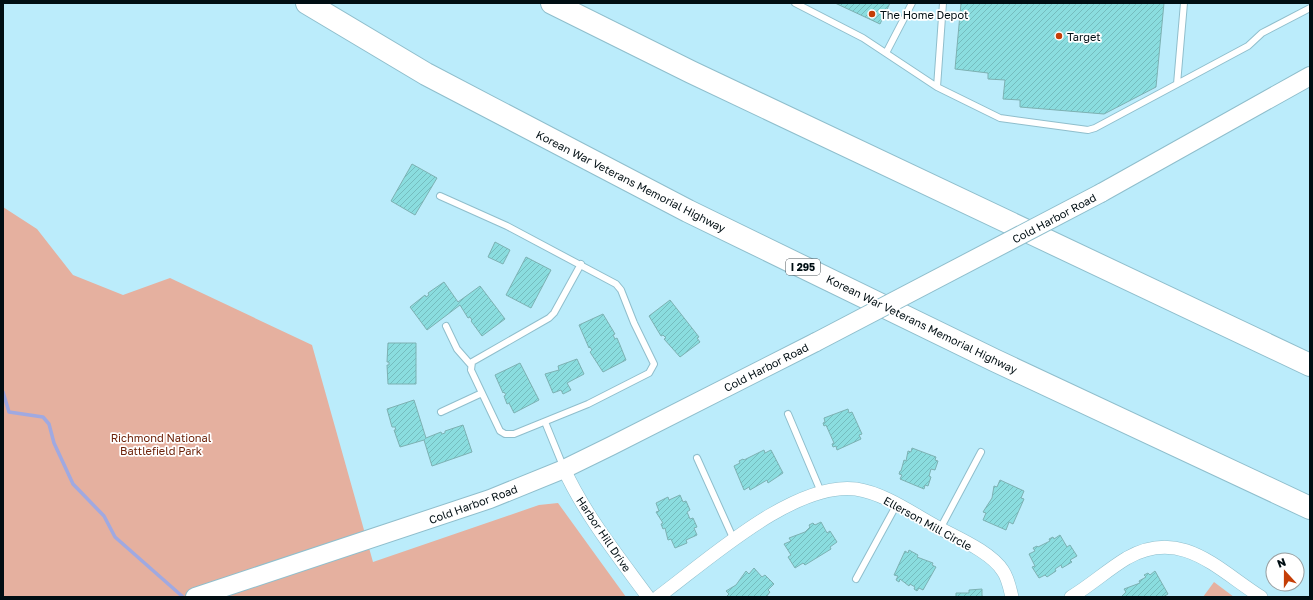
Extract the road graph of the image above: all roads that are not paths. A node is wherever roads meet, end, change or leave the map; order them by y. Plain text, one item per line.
1 (307, 3) edge
2 (552, 3) edge
3 (795, 3) edge
4 (912, 3) edge
5 (943, 3) edge
6 (1184, 3) edge
7 (1310, 8) edge
8 (886, 53) junction
9 (1310, 76) edge
10 (1177, 84) junction
11 (937, 87) junction
12 (440, 196) dead end
13 (581, 264) junction
14 (446, 326) dead end
15 (470, 365) junction
16 (1310, 365) edge
17 (482, 393) junction
18 (441, 412) dead end
19 (788, 414) dead end
20 (545, 422) junction
21 (981, 452) dead end
22 (697, 458) dead end
23 (564, 469) junction
24 (821, 492) junction
25 (897, 504) junction
26 (1310, 508) edge
27 (940, 529) junction
28 (734, 540) junction
29 (856, 580) dead end
30 (195, 597) edge
31 (648, 597) edge
32 (658, 597) edge
33 (1012, 597) edge
34 (1072, 597) edge
35 (1261, 597) edge

1 - 26 highway, Korean War Veterans Memorial Highway / I 295
2 - 16 highway
3 - 8 lane
4 - 8 lane
5 - 11 lane
6 - 10 lane
7 - 10 lane
8 - 11 lane
9 - 23 main road, Cold Harbor Road, bridge
10 - 11 lane
12 - 13 lane
13 - 15 lane
13 - 20 lane
14 - 15 lane
15 - 17 lane
17 - 18 lane
17 - 20 lane
19 - 24 lane
20 - 23 lane
21 - 27 lane
22 - 28 lane
23 - 30 main road, Cold Harbor Road
23 - 31 street, Harbor Hill Drive
24 - 25 street, Ellerson Mill Circle
24 - 28 street, Ellerson Mill Circle
25 - 27 street, Ellerson Mill Circle
25 - 29 lane
27 - 33 street, Ellerson Mill Circle
28 - 32 street, Ellerson Mill Circle
34 - 35 street

